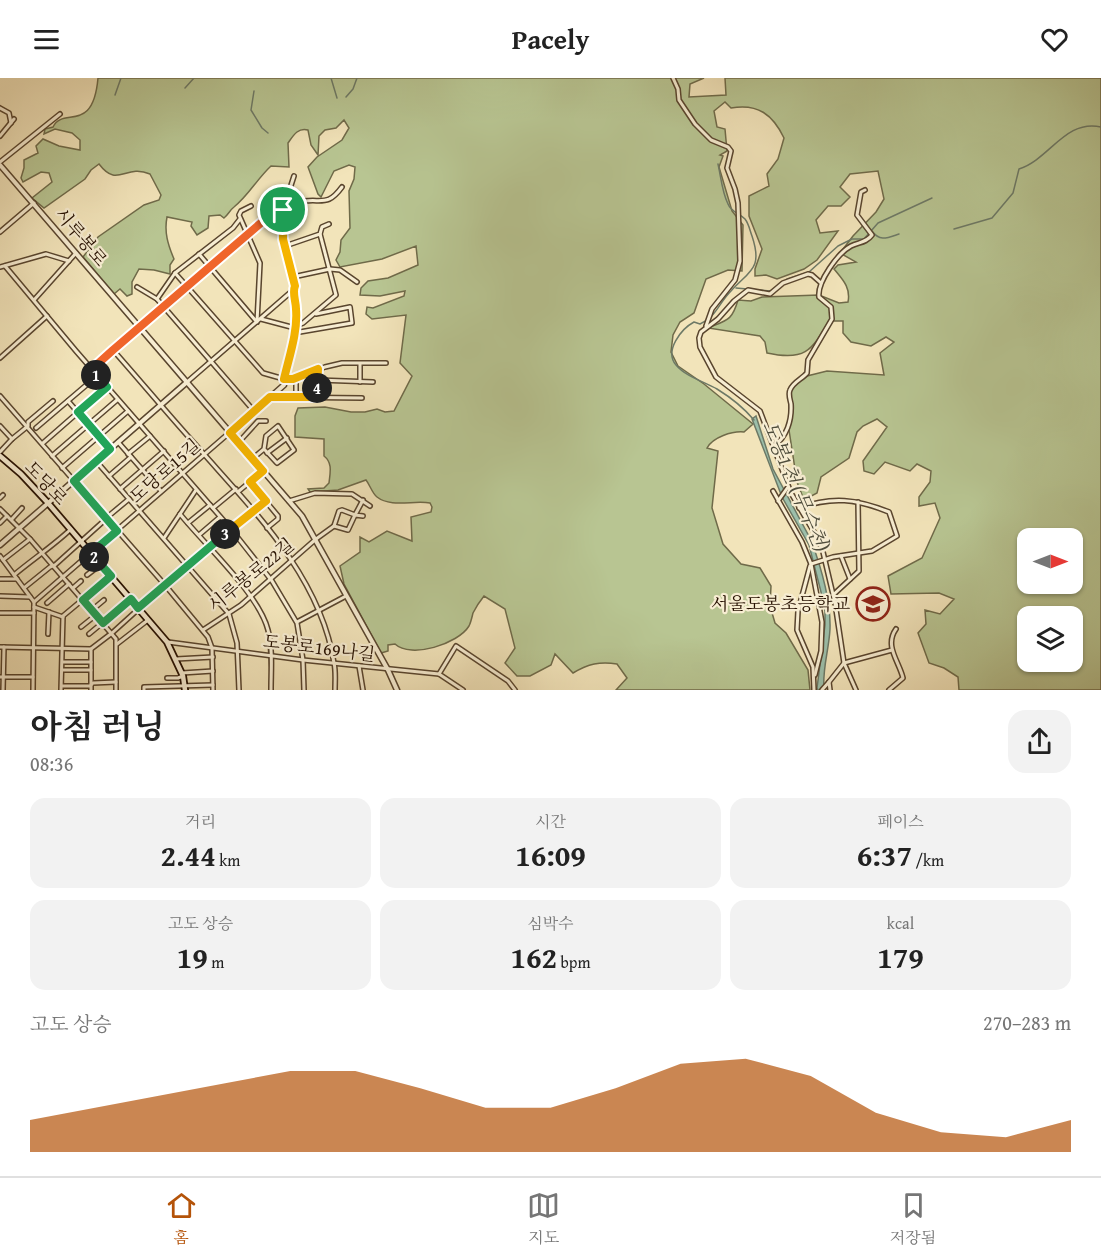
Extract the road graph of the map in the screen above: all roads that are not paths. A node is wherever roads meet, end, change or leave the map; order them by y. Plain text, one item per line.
1 (673, 78) edge
2 (0, 108) edge
3 (60, 114) dead end
4 (14, 119) dead end
5 (12, 123) junction
6 (0, 136) edge
7 (0, 163) edge
8 (294, 176) dead end
9 (342, 187) dead end
10 (865, 190) dead end
11 (286, 201) junction
12 (34, 203) junction
13 (251, 206) dead end
14 (283, 210) junction
15 (240, 219) junction
16 (329, 224) dead end
17 (0, 232) edge
18 (320, 234) junction
19 (248, 235) junction
20 (285, 246) junction
21 (76, 253) junction
22 (198, 254) junction
23 (69, 261) junction
24 (2, 267) edge
25 (211, 267) junction
26 (330, 269) junction
27 (175, 273) junction
28 (293, 277) junction
29 (357, 282) dead end
30 (821, 283) junction
31 (187, 286) junction
32 (137, 287) dead end
33 (292, 291) junction
34 (157, 299) junction
35 (34, 300) junction
36 (163, 307) junction
37 (313, 314) junction
38 (47, 316) junction
39 (261, 318) junction
40 (257, 322) junction
41 (706, 327) junction
42 (139, 328) junction
43 (295, 329) junction
44 (234, 341) junction
45 (113, 350) junction
46 (0, 358) edge
47 (211, 361) junction
48 (386, 363) dead end
49 (360, 364) junction
50 (92, 369) junction
51 (318, 369) junction
52 (97, 376) junction
53 (296, 378) junction
54 (284, 379) junction
55 (318, 380) junction
56 (360, 381) junction
57 (373, 382) dead end
58 (186, 383) junction
59 (107, 387) junction
60 (0, 396) edge
61 (270, 397) junction
62 (296, 397) junction
63 (317, 397) junction
64 (362, 398) dead end
65 (118, 400) junction
66 (53, 401) dead end
67 (68, 401) junction
68 (160, 405) junction
69 (128, 411) junction
70 (254, 411) junction
71 (78, 412) junction
72 (266, 421) dead end
73 (140, 423) junction
74 (89, 424) junction
75 (0, 426) edge
76 (28, 426) junction
77 (36, 428) dead end
78 (230, 433) junction
79 (99, 436) junction
80 (150, 436) junction
81 (287, 438) junction
82 (12, 439) junction
83 (118, 442) junction
84 (42, 443) junction
85 (238, 443) junction
86 (774, 447) junction
87 (264, 448) junction
88 (110, 449) junction
89 (164, 451) junction
90 (267, 453) junction
91 (0, 454) edge
92 (129, 455) junction
93 (204, 455) junction
94 (52, 456) junction
95 (252, 459) junction
96 (96, 461) junction
97 (62, 468) junction
98 (142, 469) junction
99 (263, 471) junction
100 (182, 473) junction
101 (109, 476) junction
102 (74, 481) junction
103 (250, 482) junction
104 (787, 488) junction
105 (120, 489) junction
106 (196, 490) junction
107 (237, 490) junction
108 (161, 491) junction
109 (773, 491) dead end
110 (129, 499) junction
111 (363, 500) junction
112 (779, 500) junction
113 (266, 501) junction
114 (289, 501) junction
115 (858, 502) junction
116 (48, 503) junction
117 (211, 506) junction
118 (370, 506) dead end
119 (22, 508) dead end
120 (799, 508) junction
121 (0, 509) edge
122 (253, 511) junction
123 (139, 512) junction
124 (111, 514) dead end
125 (180, 514) junction
126 (356, 514) junction
127 (7, 516) junction
128 (363, 516) dead end
129 (220, 517) junction
130 (12, 519) junction
131 (106, 519) junction
132 (187, 523) junction
133 (0, 524) edge
134 (333, 526) junction
135 (20, 528) junction
136 (267, 528) junction
137 (70, 529) junction
138 (231, 529) junction
139 (117, 531) junction
140 (198, 535) junction
141 (30, 539) junction
142 (163, 539) junction
143 (316, 539) junction
144 (81, 541) junction
145 (0, 545) edge
146 (209, 548) junction
147 (42, 553) junction
148 (91, 553) junction
149 (860, 553) junction
150 (0, 556) edge
151 (841, 556) junction
152 (823, 559) junction
153 (3, 560) junction
154 (292, 561) junction
155 (100, 564) junction
156 (811, 564) junction
157 (53, 565) junction
158 (188, 566) junction
159 (14, 575) junction
160 (87, 575) dead end
161 (111, 576) junction
162 (63, 577) junction
163 (0, 579) edge
164 (17, 579) junction
165 (850, 579) junction
166 (271, 580) junction
167 (81, 581) dead end
168 (69, 584) junction
169 (165, 585) junction
170 (24, 588) junction
171 (73, 588) junction
172 (832, 595) junction
173 (0, 596) edge
174 (251, 596) junction
175 (346, 596) junction
176 (30, 597) junction
177 (131, 599) junction
178 (83, 600) junction
179 (104, 600) dead end
180 (34, 602) junction
181 (46, 603) dead end
182 (34, 607) junction
183 (138, 608) junction
184 (92, 610) junction
185 (319, 611) junction
186 (49, 612) junction
187 (0, 613) edge
188 (34, 613) junction
189 (96, 615) junction
190 (229, 615) junction
191 (63, 617) junction
192 (148, 620) junction
193 (296, 622) junction
194 (103, 623) junction
195 (81, 627) dead end
196 (896, 629) dead end
197 (203, 630) junction
198 (112, 633) junction
199 (48, 634) dead end
200 (89, 634) dead end
201 (167, 642) junction
202 (116, 645) junction
203 (2, 647) edge
204 (33, 648) junction
205 (213, 648) junction
206 (63, 649) junction
207 (91, 650) junction
208 (892, 650) junction
209 (238, 651) junction
210 (271, 656) junction
211 (213, 657) junction
212 (176, 658) junction
213 (303, 660) junction
214 (62, 662) junction
215 (91, 662) junction
216 (334, 663) junction
217 (844, 663) junction
218 (359, 666) junction
219 (62, 670) junction
220 (91, 670) junction
221 (388, 670) junction
222 (213, 671) junction
223 (182, 674) junction
224 (439, 674) junction
225 (814, 675) junction
226 (2, 677) edge
227 (33, 677) junction
228 (167, 678) dead end
229 (116, 682) junction
230 (828, 683) junction
231 (91, 685) junction
232 (213, 685) junction
233 (62, 688) edge
234 (185, 688) edge
235 (3, 690) edge
236 (33, 690) edge
237 (91, 690) edge
238 (116, 690) edge
239 (144, 690) edge
240 (213, 690) edge
241 (239, 690) edge
242 (271, 690) edge
243 (304, 690) edge
244 (335, 690) edge
245 (363, 690) edge
246 (397, 690) edge
247 (463, 690) edge
248 (515, 690) edge
249 (814, 690) edge
250 (822, 690) edge
251 (830, 690) edge
252 (856, 690) edge
253 (890, 690) edge

1 - 41 street
2 - 5 street
3 - 7 street, 시루봉로
4 - 5 street
5 - 6 street
7 - 12 street, 시루봉로
8 - 11 street
9 - 11 street
10 - 30 street
11 - 14 street
12 - 17 street
12 - 21 street, 시루봉로
13 - 15 street
14 - 19 street
14 - 20 street
15 - 19 street
15 - 22 street
16 - 18 street
18 - 20 street
18 - 26 street
19 - 25 street
19 - 40 street
20 - 28 street
21 - 23 street
21 - 42 street, 시루봉로
22 - 25 street
22 - 27 street
23 - 24 street
23 - 35 street
24 - 35 street
25 - 31 street
25 - 40 street
26 - 28 street
26 - 29 street
26 - 37 street
27 - 31 street
27 - 34 street
28 - 33 street
30 - 41 street
30 - 86 street
31 - 36 street
31 - 44 street
32 - 34 street
33 - 39 street
33 - 43 street
34 - 36 street
35 - 38 street
36 - 42 street
36 - 47 street
37 - 43 street
37 - 43 street
38 - 46 street
38 - 50 street
39 - 40 street
39 - 43 street
40 - 44 street
41 - 86 street
42 - 45 street
42 - 58 street, 시루봉로
43 - 54 street
44 - 47 street
44 - 54 street
45 - 50 street
45 - 68 street
47 - 58 street
47 - 70 street
48 - 49 street
49 - 51 street
49 - 56 street
50 - 52 street
51 - 53 street
51 - 55 street
52 - 59 street
52 - 67 street
53 - 54 street
53 - 62 street
54 - 61 street
55 - 56 street
55 - 63 street
56 - 57 street
58 - 68 street
58 - 78 street, 시루봉로
59 - 65 street
59 - 71 street
60 - 76 street
61 - 62 street
61 - 70 street
62 - 63 street
63 - 64 street
65 - 69 street
65 - 74 street
66 - 76 street
67 - 71 street
67 - 77 street
68 - 73 street
68 - 93 street
69 - 73 street
69 - 79 street
70 - 78 street
71 - 74 street
71 - 84 street
72 - 85 street
73 - 80 street
73 - 83 street
74 - 79 street
74 - 94 street
75 - 82 street
76 - 82 street
76 - 84 street
78 - 85 street, 시루봉로
78 - 93 street, 도당로15길
79 - 88 street
79 - 97 street
80 - 89 street
80 - 92 street
81 - 87 street
81 - 90 street
81 - 90 street
82 - 91 street
83 - 88 street
83 - 92 street
84 - 94 street
85 - 95 street, 시루봉로
86 - 104 street
87 - 90 street
87 - 95 street
88 - 96 street
89 - 98 street
89 - 100 street
91 - 116 main road, 도당로
92 - 98 street
92 - 101 street
93 - 100 street, 도당로15길
93 - 107 street
94 - 97 street
95 - 99 street, 시루봉로
96 - 101 street
96 - 102 street
97 - 102 street
98 - 105 street
98 - 108 street
99 - 103 street
99 - 114 street, 시루봉로
100 - 106 street
100 - 108 street, 도당로15길
101 - 105 street
102 - 116 street
102 - 131 street
103 - 107 street
103 - 113 street
104 - 112 street
104 - 120 street
105 - 110 street
106 - 117 street
106 - 125 street
107 - 117 street
107 - 122 street
108 - 123 street, 도당로15길
109 - 112 street
110 - 123 street
110 - 124 street
111 - 114 street
111 - 118 street
111 - 126 street
112 - 156 street
113 - 122 street
113 - 136 street
114 - 143 street, 시루봉로
115 - 120 street
115 - 149 street
115 - 149 street
116 - 135 street
116 - 137 main road, 도당로
117 - 129 street
117 - 132 street
119 - 130 street
120 - 152 street
121 - 127 street
122 - 136 street
122 - 138 street
123 - 139 street, 도당로15길
123 - 142 street
125 - 132 street
125 - 142 street
126 - 128 street
126 - 134 street
126 - 134 street
127 - 130 street
127 - 133 street
129 - 138 street
129 - 140 street
130 - 135 street
131 - 139 street
131 - 144 street
132 - 140 street
134 - 143 street
135 - 141 street
135 - 145 street
136 - 154 street
137 - 144 main road, 도당로
137 - 147 street, 도당로
138 - 146 street
138 - 166 street
139 - 148 street, 도당로15길
139 - 169 street
140 - 146 street
141 - 147 street
141 - 153 street
142 - 158 street
143 - 154 street, 시루봉로22길
143 - 175 street, 시루봉로
144 - 148 main road, 도당로
144 - 157 street
146 - 158 street
146 - 174 street
147 - 157 street
147 - 159 street, 도당로
148 - 155 main road, 도당로
148 - 162 street, 도당로15길
149 - 151 street
149 - 165 street
150 - 153 street
151 - 152 street
151 - 165 street
152 - 156 street
152 - 172 street
153 - 159 street
154 - 166 street, 시루봉로22길
154 - 185 street
155 - 160 street
155 - 161 main road, 도당로
156 - 225 street
156 - 225 street
157 - 162 street
157 - 170 street
158 - 169 street
158 - 190 street
159 - 164 street
161 - 177 main road, 도당로
161 - 178 street
162 - 168 street
162 - 180 street, 도당로15길
163 - 164 street
164 - 170 street
165 - 172 street
166 - 174 street, 시루봉로22길
166 - 193 street
167 - 171 street
168 - 171 street
168 - 181 street
169 - 183 street
169 - 197 street
170 - 176 street
171 - 178 street
172 - 217 street
173 - 176 street
174 - 190 street, 시루봉로22길
174 - 210 street
175 - 185 street
175 - 221 street, 시루봉로
176 - 180 street
177 - 183 main road, 도당로
177 - 194 street
178 - 184 street
178 - 191 street
179 - 184 street
180 - 182 street
182 - 186 street
182 - 188 street
183 - 192 main road, 도당로
183 - 198 street
184 - 189 street
185 - 193 street
185 - 216 street
186 - 191 street
186 - 199 street
187 - 188 street
188 - 204 street
189 - 194 street
189 - 195 street
190 - 197 street, 시루봉로22길
190 - 209 street
191 - 206 street
192 - 201 main road, 도당로
192 - 202 street
193 - 213 street
194 - 198 street
194 - 200 street
196 - 208 street
197 - 205 street
198 - 202 street
198 - 207 street
201 - 205 street, 도봉로169나길
201 - 212 main road, 도당로
202 - 229 street
203 - 204 street
203 - 226 street
204 - 206 street
204 - 227 street
205 - 209 street, 도봉로169나길
205 - 211 street
206 - 207 street
206 - 214 street
207 - 215 street
208 - 217 street
208 - 253 street
209 - 210 street, 도봉로169나길
209 - 241 street
210 - 213 street, 도봉로169나길
210 - 242 street
211 - 212 street
211 - 222 street
212 - 223 main road, 도당로
213 - 216 street, 도봉로169나길
213 - 243 street
214 - 215 street
214 - 219 street
215 - 220 street
216 - 218 street, 도봉로169나길
216 - 244 street
217 - 230 street
217 - 252 street
218 - 221 street, 도봉로169나길
218 - 245 street
219 - 220 street
219 - 233 street
220 - 231 street
221 - 224 street, 도봉로169나길
221 - 246 street, 시루봉로
222 - 223 street
222 - 232 street
223 - 228 street
223 - 234 main road, 도당로
224 - 247 street, 도봉로169나길
224 - 248 street
225 - 249 street
226 - 227 street
226 - 235 street
227 - 236 street
229 - 231 street
229 - 238 street
230 - 250 street
230 - 251 street
231 - 233 street
231 - 237 street
232 - 234 street
232 - 240 street
234 - 239 street

